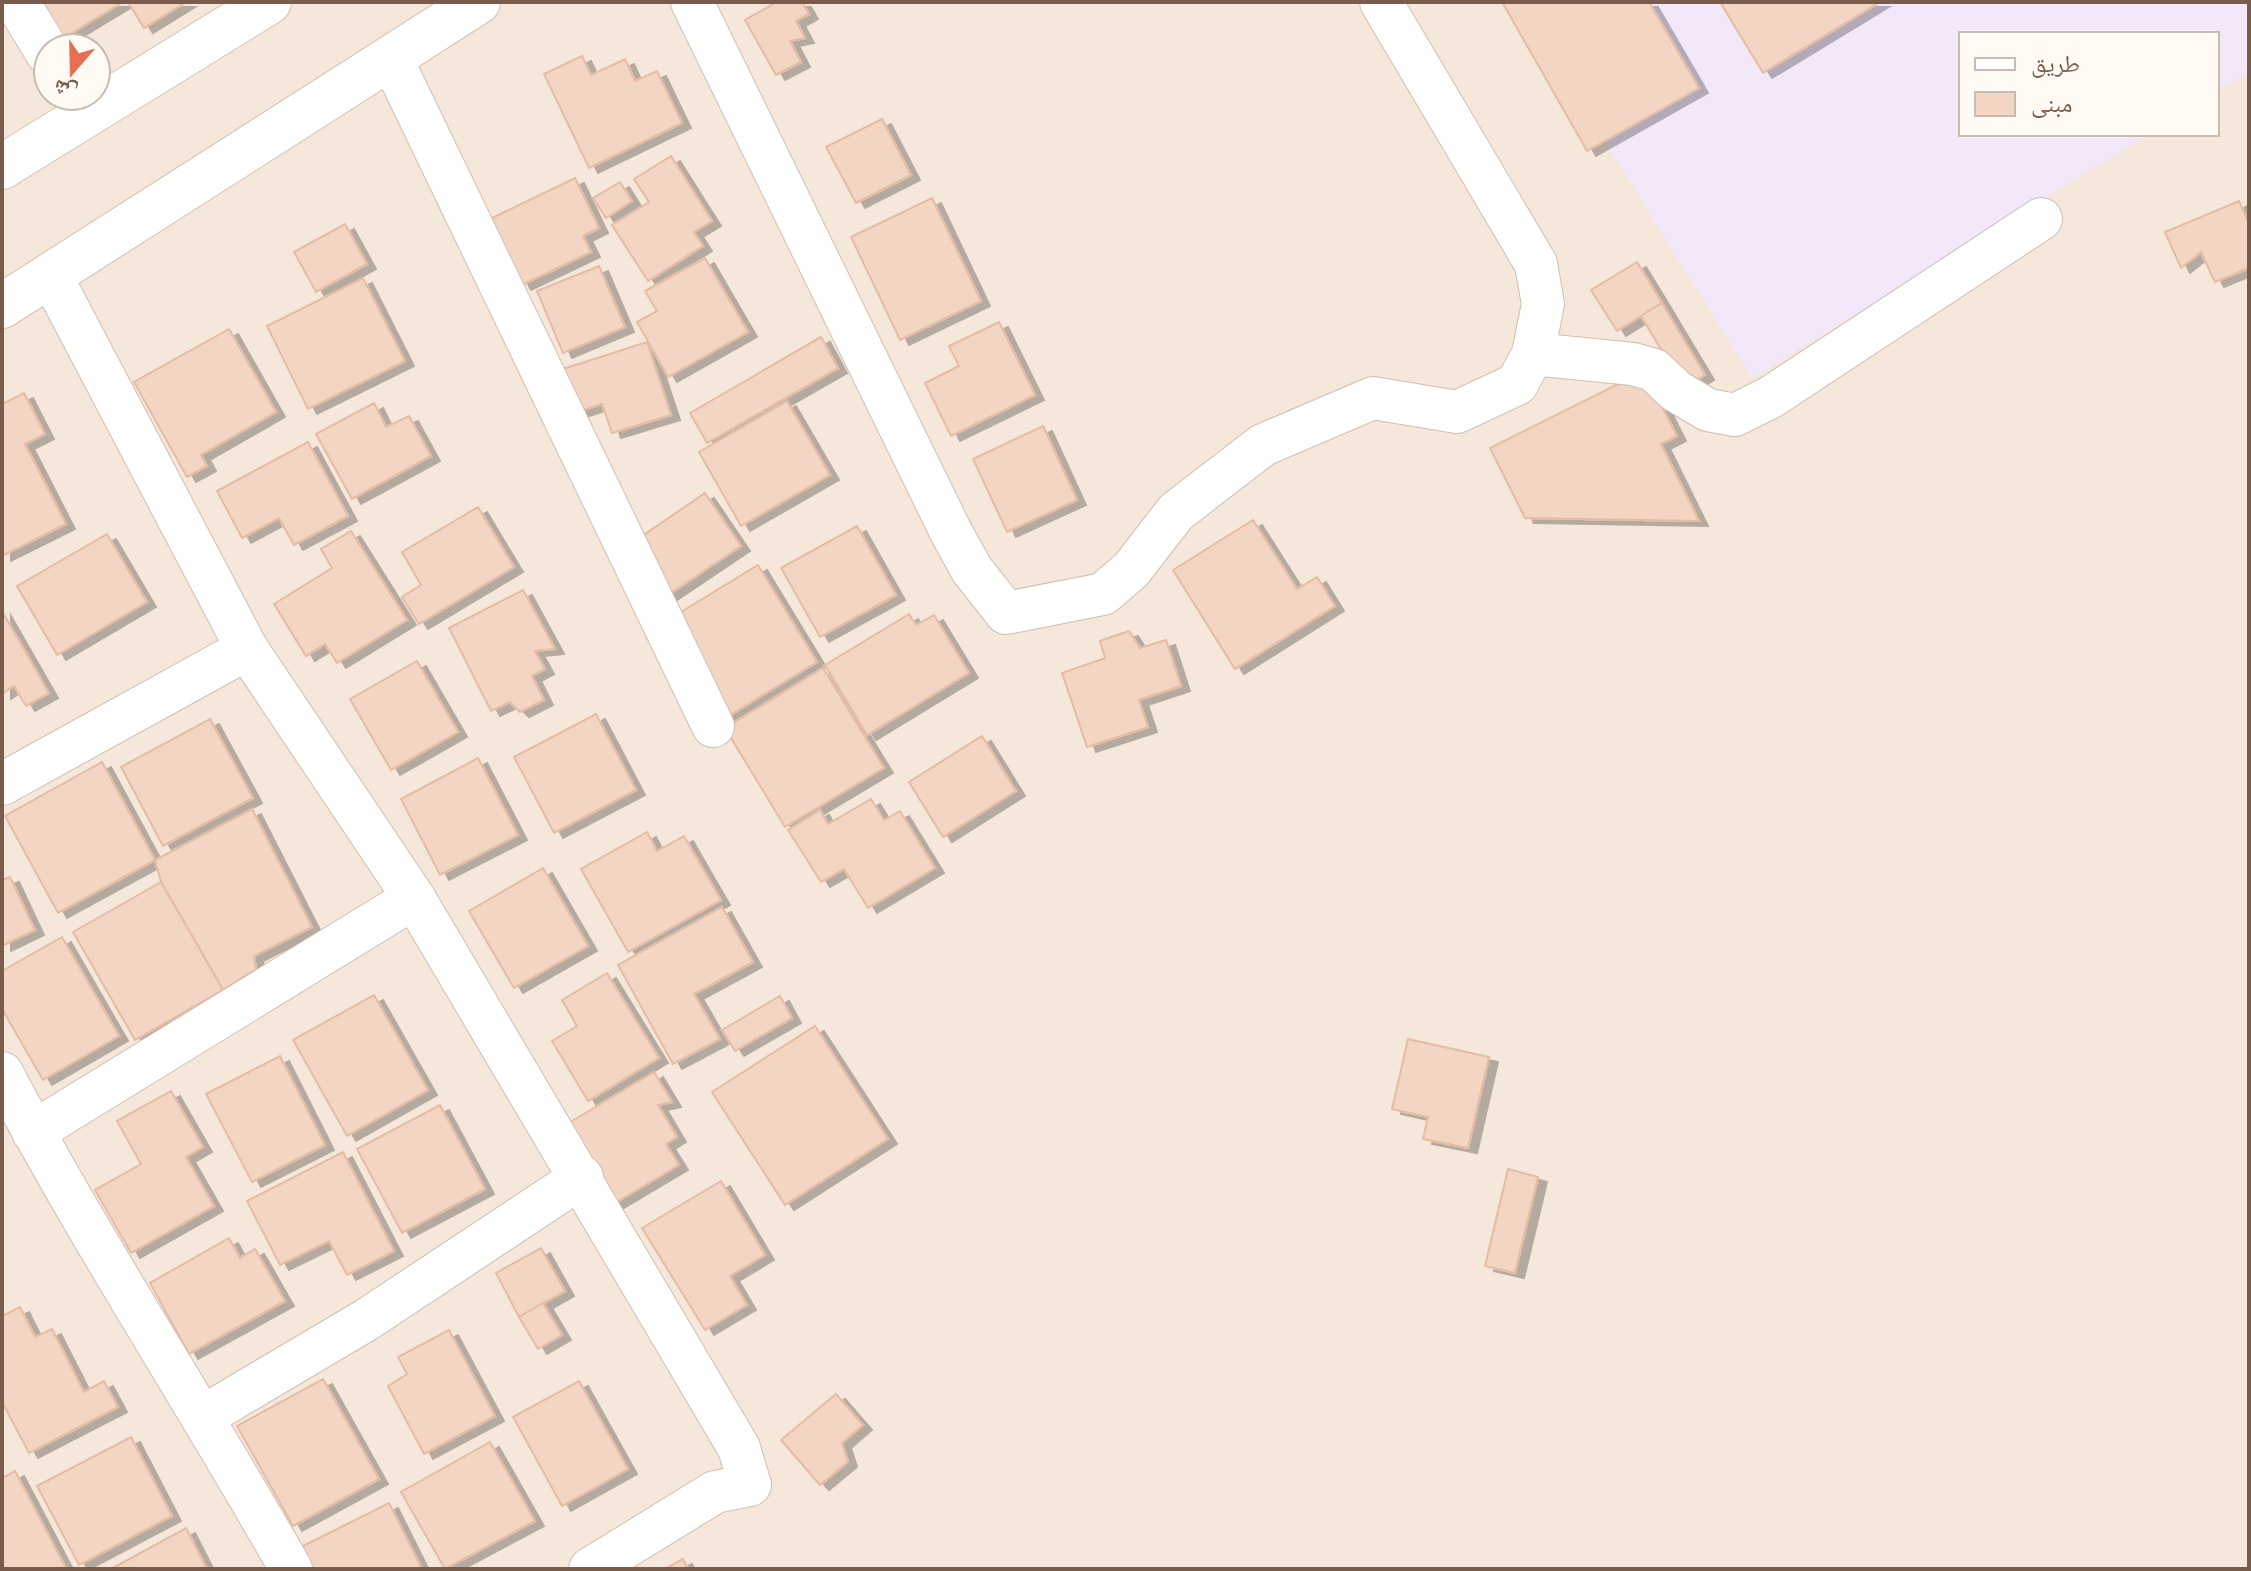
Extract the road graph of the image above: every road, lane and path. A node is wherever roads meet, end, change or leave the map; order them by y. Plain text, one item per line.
1 (17, 2) edge
2 (269, 2) edge
3 (478, 2) edge
4 (692, 2) edge
5 (1381, 2) edge
6 (35, 32) edge
7 (391, 58) junction
8 (112, 88) edge
9 (71, 112) edge
10 (2, 167) edge
11 (2041, 219) dead end
12 (51, 276) junction
13 (2, 306) edge
14 (1533, 354) junction
15 (247, 649) junction
16 (713, 726) dead end
17 (2, 784) edge
18 (414, 898) junction
19 (2, 1073) edge
20 (33, 1132) junction
21 (582, 1177) junction
22 (204, 1416) junction
23 (291, 1569) edge
24 (590, 1569) edge

1 - 6 street
2 - 8 street
3 - 7 street
4 - 14 street
5 - 14 street
7 - 12 street
7 - 16 street
9 - 10 street
11 - 14 street
12 - 13 street
12 - 15 street
15 - 17 street
15 - 18 street
18 - 20 street
18 - 21 street
19 - 20 street
20 - 22 street
21 - 22 street
21 - 24 street
22 - 23 street

